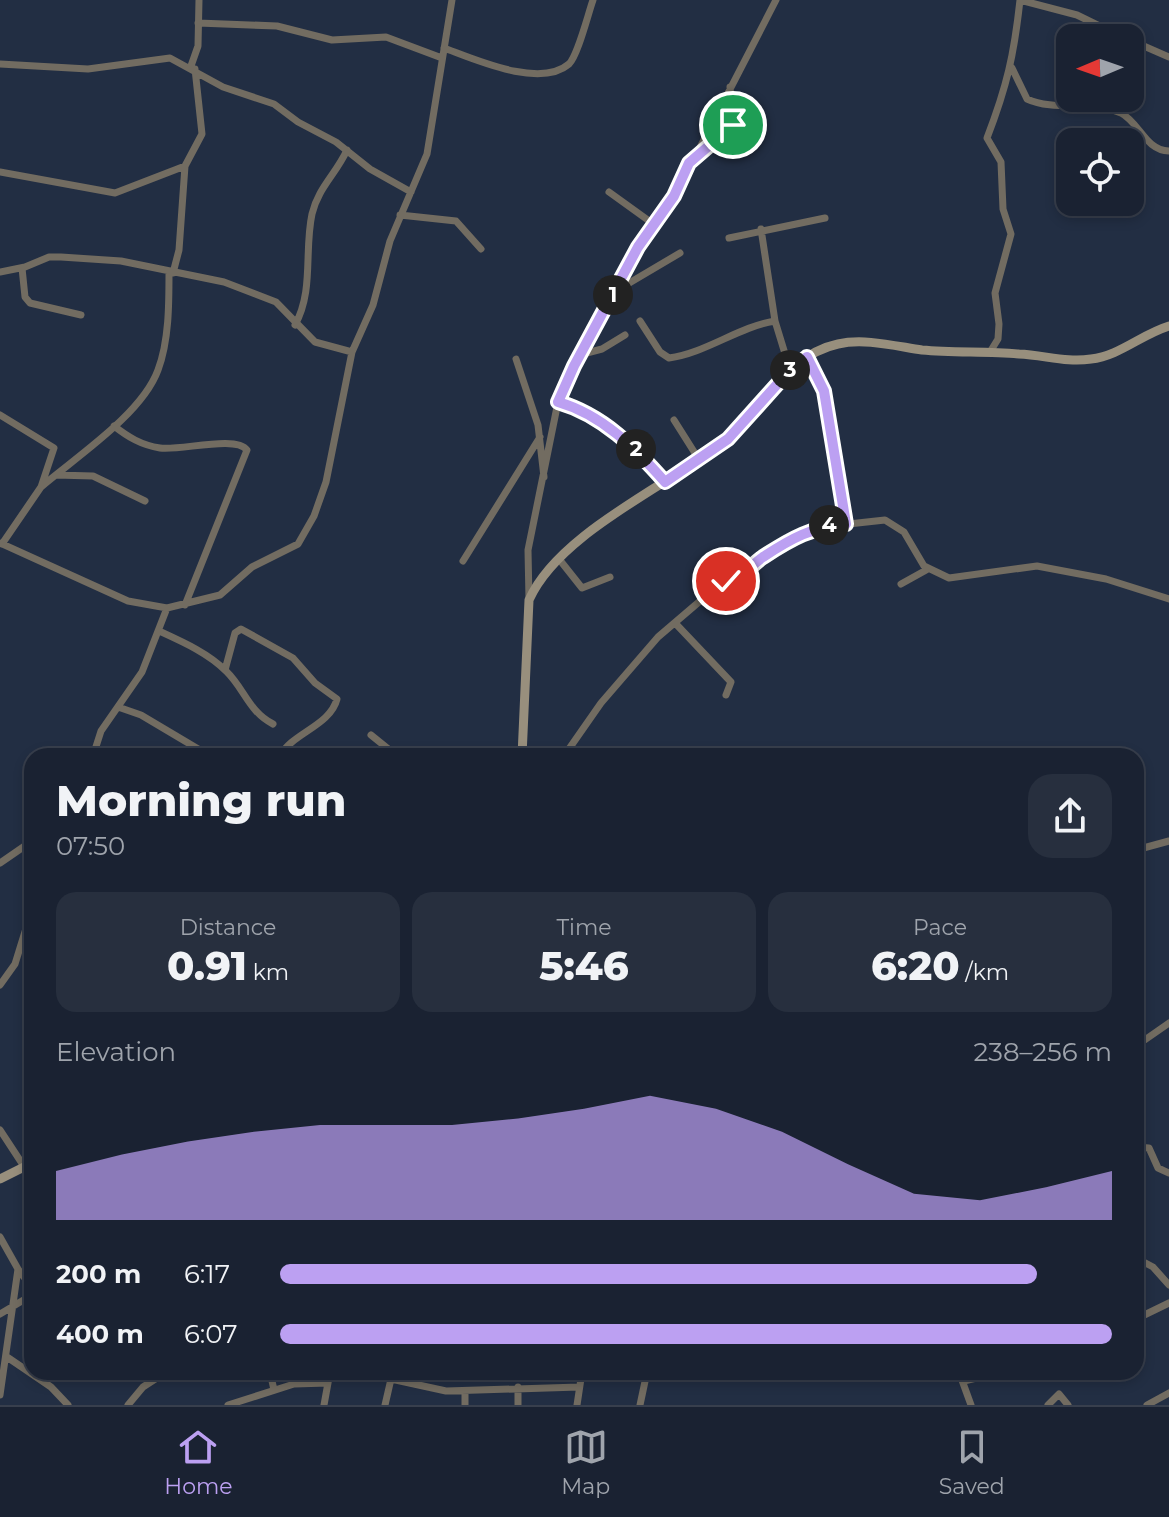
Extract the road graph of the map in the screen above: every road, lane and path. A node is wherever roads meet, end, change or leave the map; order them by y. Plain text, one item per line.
1 (199, 0) edge
2 (452, 0) edge
3 (593, 0) edge
4 (776, 0) edge
5 (1020, 0) edge
6 (1031, 1) edge
7 (198, 23) junction
8 (1095, 24) edge
9 (1144, 45) edge
10 (444, 48) junction
11 (1168, 53) edge
12 (442, 58) junction
13 (0, 64) edge
14 (1011, 66) junction
15 (193, 68) junction
16 (730, 87) junction
17 (347, 150) junction
18 (1169, 151) edge
19 (689, 163) junction
20 (185, 166) junction
21 (0, 172) edge
22 (411, 192) junction
23 (609, 192) dead end
24 (400, 215) junction
25 (825, 218) dead end
26 (652, 223) junction
27 (761, 229) junction
28 (729, 238) dead end
29 (481, 249) dead end
30 (680, 253) dead end
31 (22, 268) junction
32 (0, 272) edge
33 (171, 273) junction
34 (614, 292) junction
35 (81, 315) dead end
36 (640, 321) dead end
37 (775, 321) junction
38 (295, 325) junction
39 (1169, 326) edge
40 (625, 335) dead end
41 (352, 352) junction
42 (990, 352) junction
43 (579, 355) junction
44 (807, 357) junction
45 (516, 359) dead end
46 (790, 370) junction
47 (558, 402) junction
48 (0, 415) edge
49 (674, 420) dead end
50 (114, 426) junction
51 (540, 437) junction
52 (698, 458) junction
53 (56, 475) junction
54 (665, 482) junction
55 (545, 484) junction
56 (41, 487) junction
57 (145, 501) dead end
58 (846, 524) junction
59 (1, 544) edge
60 (559, 559) junction
61 (463, 561) dead end
62 (928, 569) junction
63 (610, 577) dead end
64 (901, 584) dead end
65 (1169, 599) edge
66 (529, 600) junction
67 (185, 605) junction
68 (167, 608) junction
69 (676, 624) junction
70 (159, 631) junction
71 (225, 670) junction
72 (726, 695) dead end
73 (118, 707) junction
74 (273, 724) dead end
75 (371, 735) dead end
76 (95, 748) edge
77 (197, 748) edge
78 (285, 748) edge
79 (387, 748) edge
80 (522, 748) edge
81 (570, 748) edge
82 (1169, 841) edge
83 (24, 846) edge
84 (1144, 848) edge
85 (0, 863) edge
86 (24, 935) edge
87 (0, 985) edge
88 (1169, 1023) edge
89 (1144, 1040) edge
90 (0, 1130) edge
91 (1144, 1148) edge
92 (24, 1161) edge
93 (24, 1168) edge
94 (1169, 1173) edge
95 (0, 1179) edge
96 (0, 1237) edge
97 (1144, 1262) edge
98 (18, 1269) junction
99 (24, 1277) edge
100 (1169, 1285) edge
101 (24, 1299) edge
102 (1169, 1303) edge
103 (14, 1304) junction
104 (0, 1314) edge
105 (1144, 1315) edge
106 (7, 1357) junction
107 (24, 1369) edge
108 (41, 1380) edge
109 (154, 1380) edge
110 (272, 1380) edge
111 (329, 1380) edge
112 (391, 1380) edge
113 (394, 1380) edge
114 (580, 1380) edge
115 (645, 1380) edge
116 (968, 1380) edge
117 (964, 1381) joint
118 (328, 1383) junction
119 (518, 1387) junction
120 (579, 1387) junction
121 (274, 1390) junction
122 (465, 1391) junction
123 (1169, 1393) edge
124 (0, 1395) edge
125 (68, 1405) edge
126 (128, 1405) edge
127 (228, 1405) edge
128 (324, 1405) edge
129 (385, 1405) edge
130 (465, 1405) edge
131 (518, 1405) edge
132 (577, 1405) edge
133 (640, 1405) edge
134 (971, 1405) edge
135 (1048, 1405) edge
136 (1068, 1405) edge
137 (1147, 1405) edge

1 - 7 street
2 - 10 street
3 - 10 street
4 - 16 street
5 - 6 street
5 - 14 street
6 - 8 street
7 - 12 street
7 - 15 street
9 - 11 street
10 - 12 street
12 - 22 street
13 - 15 street
14 - 18 street
14 - 42 street
15 - 17 street
15 - 20 street
16 - 19 street
16 - 19 street
17 - 22 street
17 - 38 street
19 - 26 street
20 - 21 street
20 - 33 street
22 - 24 street
23 - 26 street
24 - 29 street
24 - 41 street
25 - 27 street
26 - 34 street
27 - 28 street
27 - 37 street
30 - 34 street
31 - 32 street
31 - 33 street
31 - 35 street
33 - 38 street
33 - 50 street
34 - 43 street
36 - 37 street
37 - 46 street
38 - 41 street
39 - 42 street
40 - 43 street
41 - 67 street
42 - 44 street
43 - 47 street
44 - 46 street
44 - 58 street
45 - 51 street
46 - 52 street
47 - 54 street
47 - 55 street
48 - 56 street
49 - 52 street
50 - 53 street
50 - 67 street
51 - 55 street
51 - 61 street
52 - 54 street
53 - 56 street
53 - 57 street
54 - 60 street
55 - 66 street
56 - 59 street
58 - 62 street
58 - 69 street
59 - 68 street
60 - 63 street
60 - 66 street
62 - 64 street
62 - 65 street
66 - 80 street
67 - 68 street
68 - 70 street
69 - 72 street
69 - 81 street
70 - 71 street
70 - 73 street
71 - 74 street
71 - 78 street
73 - 76 street
73 - 77 street
75 - 79 street
82 - 84 street
83 - 85 street
86 - 87 street
88 - 89 street
90 - 92 street
91 - 94 street
93 - 95 street
96 - 98 street
97 - 100 street
98 - 99 street
98 - 103 street
101 - 103 street
102 - 105 street
103 - 104 street
103 - 106 street
106 - 107 street
106 - 124 street
108 - 125 street
109 - 126 street
110 - 121 street
111 - 118 street
112 - 129 street
113 - 122 street
114 - 120 street
115 - 133 street
116 - 117 street
117 - 134 street
118 - 121 street
118 - 128 street
119 - 120 street
119 - 122 street
119 - 131 street
120 - 132 street
121 - 127 street
122 - 130 street
123 - 137 street
135 - 136 street

